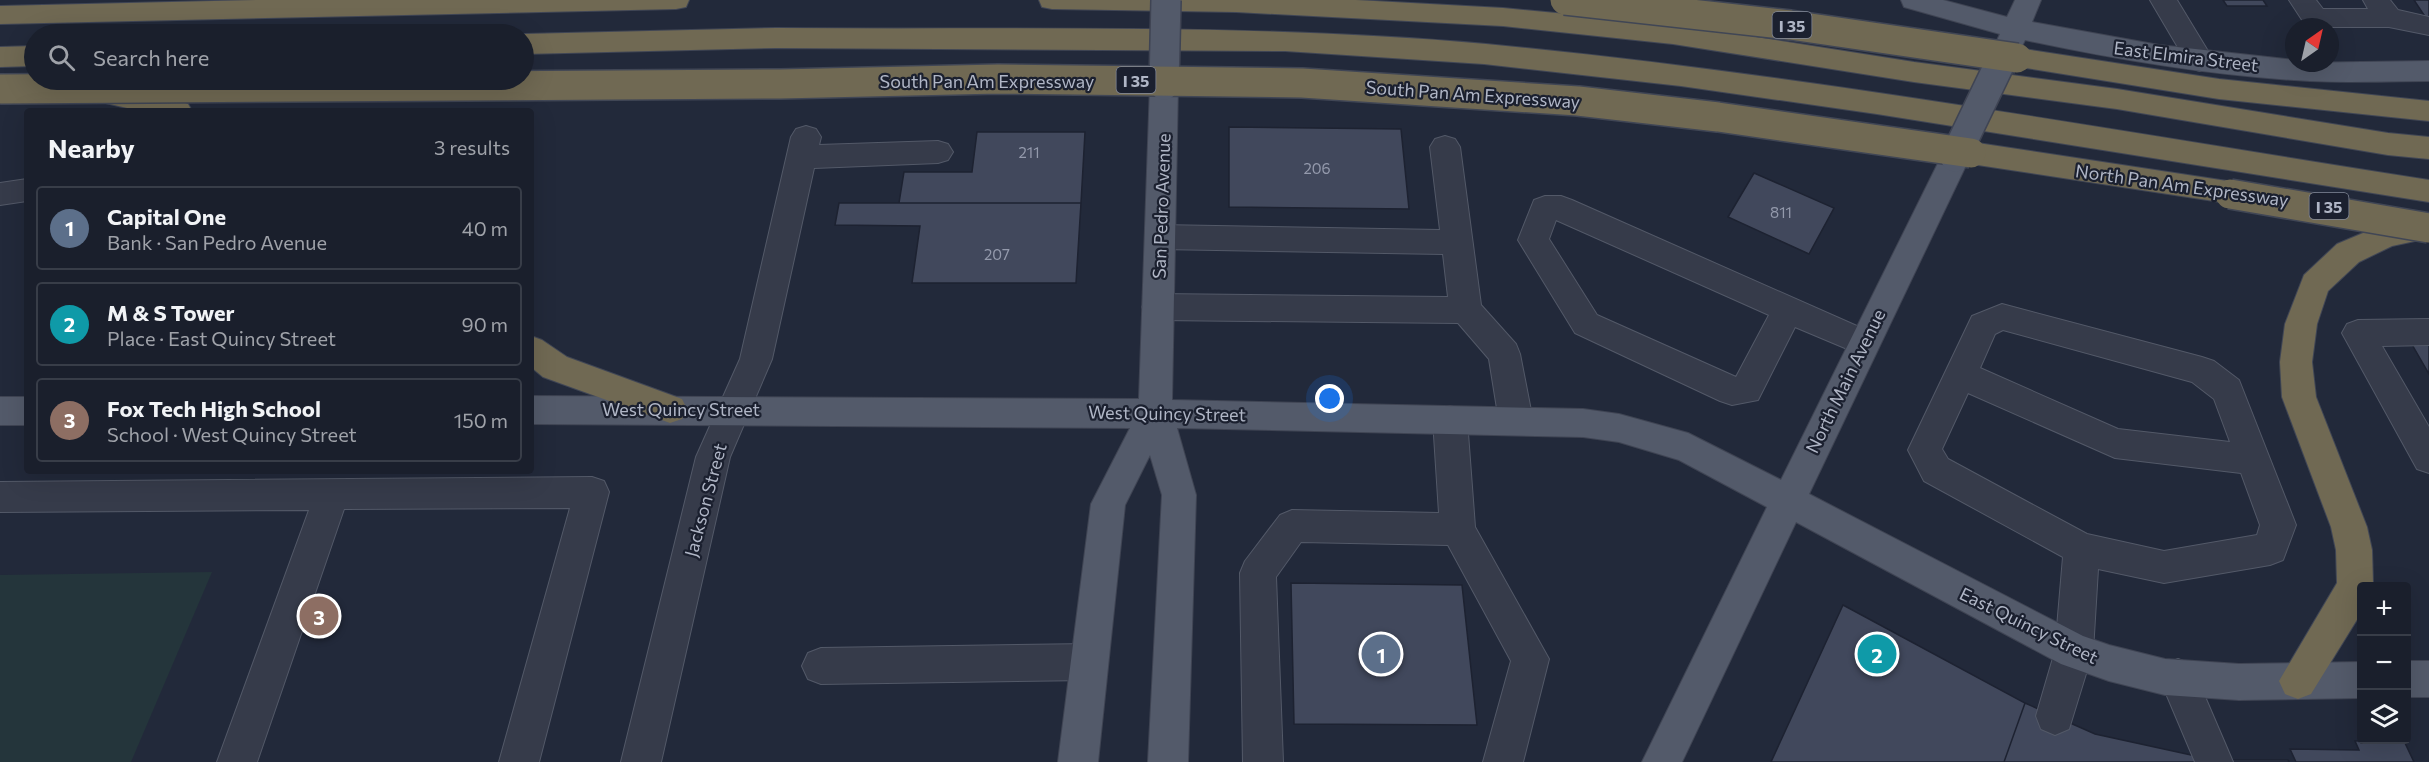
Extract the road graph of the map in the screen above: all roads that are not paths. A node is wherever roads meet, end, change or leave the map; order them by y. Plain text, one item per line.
1 (676, 0) edge
2 (1052, 0) edge
3 (1166, 0) edge
4 (1565, 0) edge
5 (1914, 0) edge
6 (2028, 0) edge
7 (2163, 0) edge
8 (2383, 9) edge
9 (0, 15) edge
10 (2309, 15) edge
11 (2429, 27) edge
12 (2016, 29) junction
13 (534, 44) edge
14 (24, 56) edge
15 (0, 57) edge
16 (2200, 61) junction
17 (2285, 66) edge
18 (2008, 67) junction
19 (2339, 68) edge
20 (2429, 71) edge
21 (0, 75) edge
22 (24, 78) edge
23 (534, 86) edge
24 (0, 89) edge
25 (24, 89) edge
26 (89, 90) edge
27 (267, 90) edge
28 (0, 108) edge
29 (170, 108) edge
30 (2429, 111) edge
31 (1989, 122) joint
32 (1445, 147) dead end
33 (2429, 148) edge
34 (938, 152) dead end
35 (1963, 155) junction
36 (24, 190) edge
37 (2429, 191) edge
38 (0, 194) edge
39 (2230, 194) junction
40 (2429, 217) edge
41 (2429, 227) edge
42 (1160, 237) junction
43 (1455, 242) junction
44 (1158, 307) junction
45 (1788, 309) junction
46 (1466, 310) junction
47 (2429, 332) edge
48 (1864, 343) junction
49 (534, 351) edge
50 (1960, 374) junction
51 (670, 409) junction
52 (534, 410) edge
53 (733, 410) junction
54 (0, 411) edge
55 (24, 411) edge
56 (1155, 412) junction
57 (1450, 420) junction
58 (1516, 421) junction
59 (2429, 458) edge
60 (2253, 460) junction
61 (332, 494) junction
62 (0, 497) edge
63 (1788, 500) junction
64 (1458, 529) junction
65 (2081, 549) junction
66 (2074, 651) junction
67 (1089, 662) junction
68 (821, 666) dead end
69 (2178, 677) junction
70 (2411, 679) edge
71 (2429, 679) edge
72 (2357, 680) edge
73 (2298, 681) junction
74 (2055, 716) dead end
75 (2214, 760) dead end
76 (237, 762) edge
77 (519, 762) edge
78 (641, 762) edge
79 (1078, 762) edge
80 (1168, 762) edge
81 (1263, 762) edge
82 (1503, 762) edge
83 (1662, 762) edge

1 - 9 highway
2 - 18 highway, I 35
3 - 42 main road, San Pedro Avenue, bridge
4 - 18 highway, I 35, bridge
5 - 12 main road, East Elmira Street
6 - 12 main road, North Main Avenue
7 - 16 street
8 - 10 street
8 - 11 street
12 - 16 main road, East Elmira Street
12 - 18 main road, North Main Avenue
13 - 31 highway, South Pan Am Expressway / I 35
14 - 15 highway
16 - 17 main road, East Elmira Street
18 - 30 highway, I 35
18 - 33 highway, I 35
18 - 35 main road, North Main Avenue, bridge
19 - 20 main road, East Elmira Street
21 - 22 highway
23 - 35 highway, South Pan Am Expressway / I 35, bridge
24 - 25 highway, South Pan Am Expressway / I 35, bridge
26 - 29 highway
27 - 28 highway, bridge
31 - 37 highway, North Pan Am Expressway / I 35
32 - 43 street
34 - 53 street, Jackson Street
35 - 39 highway, North Pan Am Expressway / I 35
35 - 48 main road, North Main Avenue
36 - 38 street
39 - 40 highway, North Pan Am Expressway / I 35, bridge
39 - 41 highway, bridge
41 - 73 highway
42 - 43 street
42 - 44 main road, San Pedro Avenue
43 - 46 street
44 - 46 street
44 - 56 main road, San Pedro Avenue
45 - 45 street
45 - 48 street
46 - 58 street
47 - 59 street
48 - 63 main road, North Main Avenue
49 - 51 highway
50 - 60 street
50 - 60 street
50 - 65 street
51 - 52 main road, West Quincy Street
51 - 53 main road, West Quincy Street
53 - 56 main road, West Quincy Street
53 - 78 street, Jackson Street
54 - 55 main road
56 - 57 main road, West Quincy Street
56 - 67 main road, San Pedro Avenue
56 - 80 main road, San Pedro Avenue
57 - 58 main road, West Quincy Street
57 - 64 street
58 - 63 main road, West Quincy Street
60 - 65 street
61 - 62 street
61 - 76 street
61 - 77 street
63 - 66 main road, East Quincy Street
63 - 83 main road, North Main Avenue
64 - 81 street
64 - 82 street
65 - 66 street
66 - 69 main road, East Quincy Street
66 - 74 street
67 - 68 street
67 - 79 main road, San Pedro Avenue
69 - 73 main road, East Quincy Street
69 - 75 street
70 - 71 main road
72 - 73 main road, East Quincy Street

